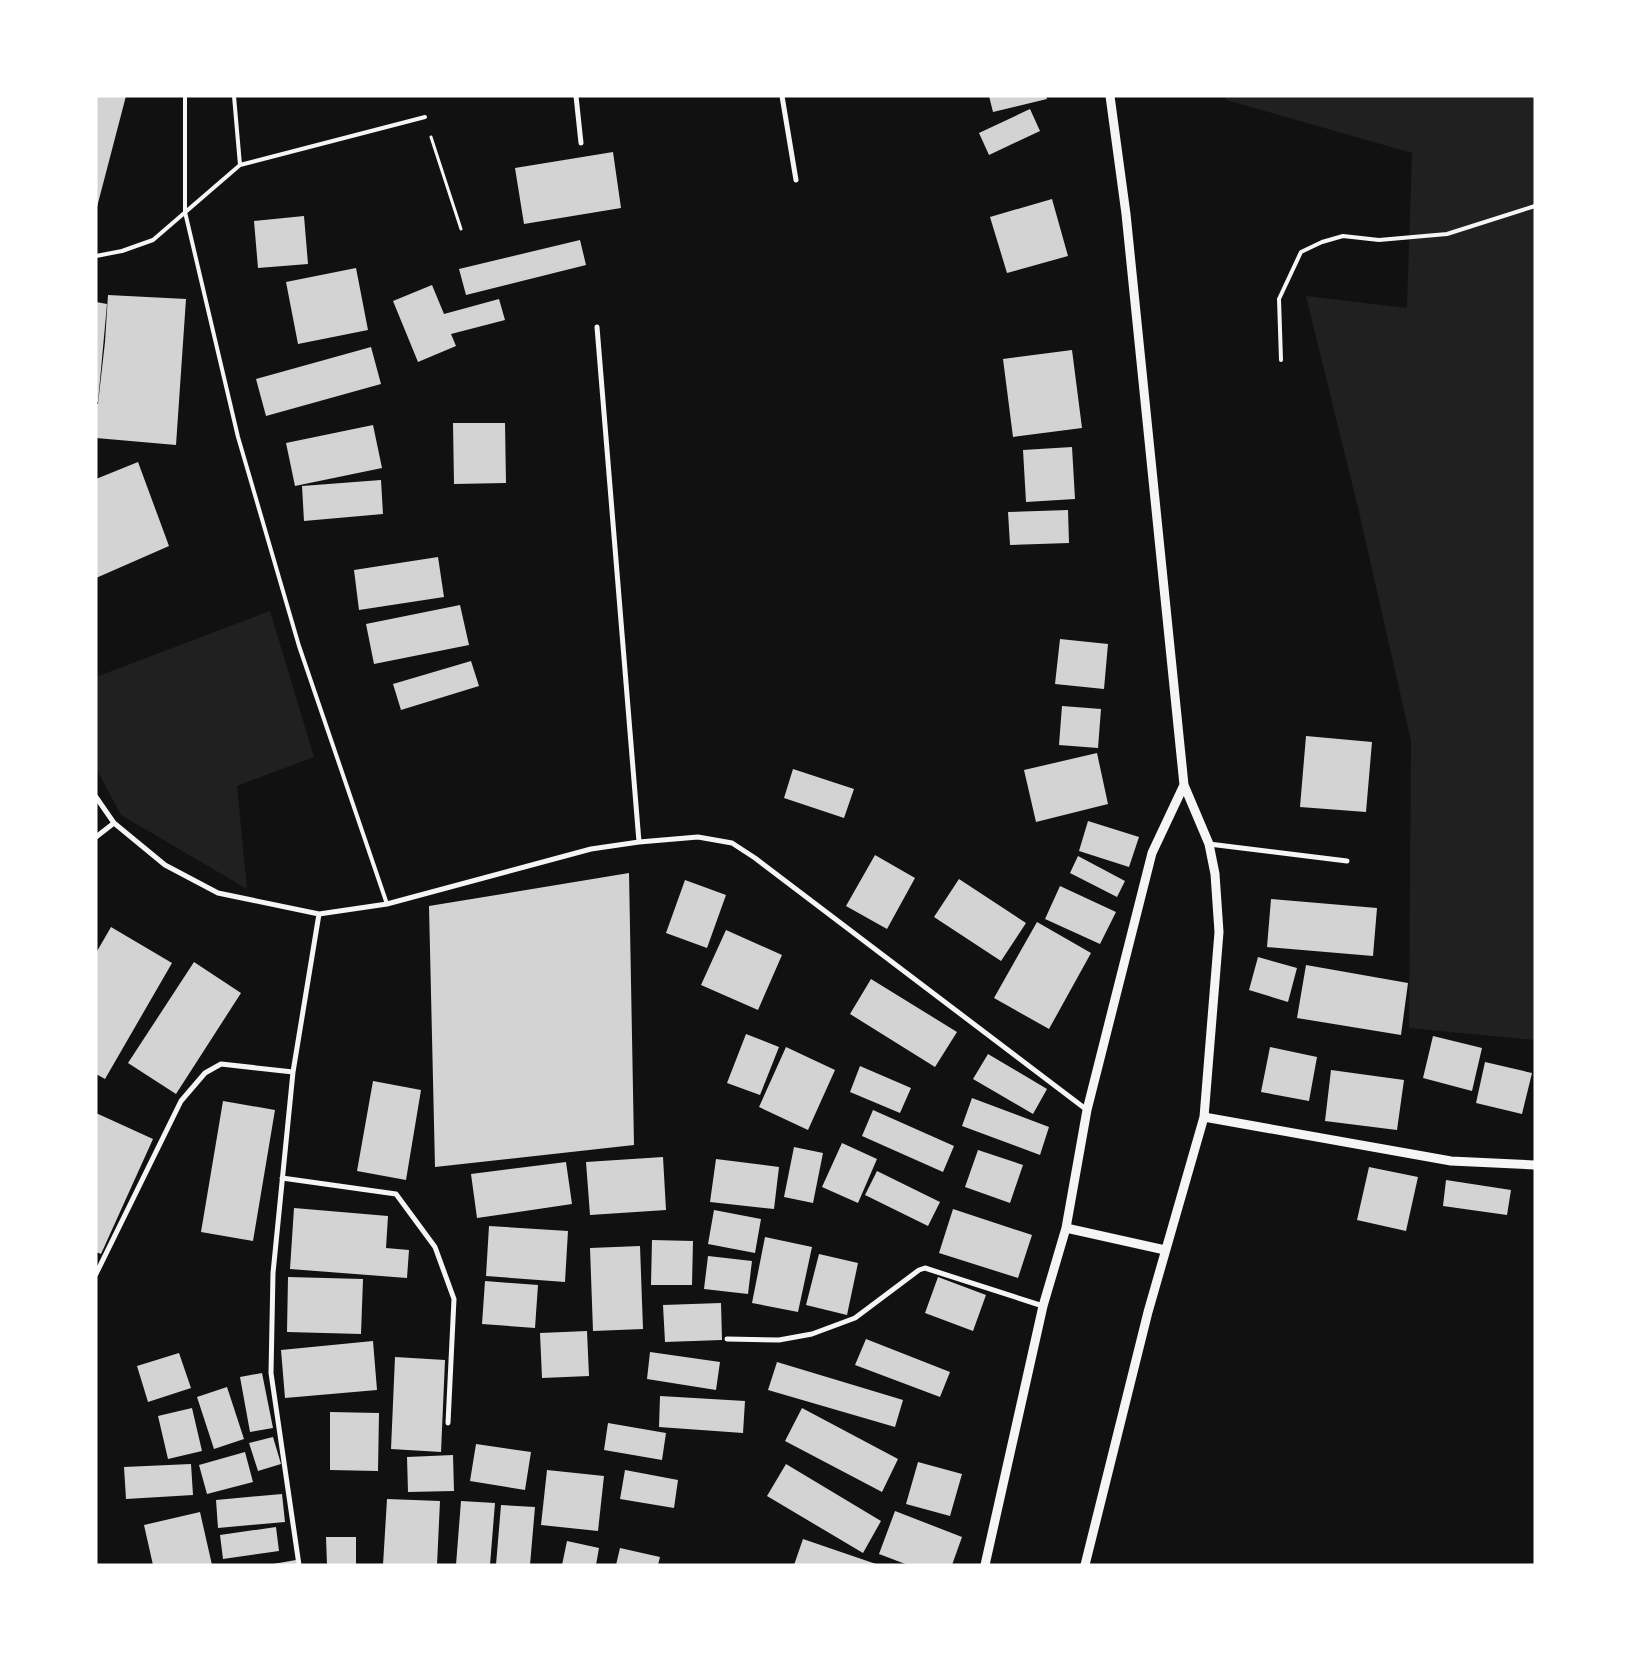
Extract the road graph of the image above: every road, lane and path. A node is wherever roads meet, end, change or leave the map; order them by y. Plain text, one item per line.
1 (185, 96) edge
2 (234, 96) edge
3 (576, 96) edge
4 (782, 96) edge
5 (1110, 96) edge
6 (425, 117) joint
7 (581, 143) dead end
8 (240, 165) junction
9 (796, 180) dead end
10 (1535, 206) edge
11 (185, 212) junction
12 (461, 229) dead end
13 (96, 256) edge
14 (596, 327) dead end
15 (1281, 360) dead end
16 (1184, 785) junction
17 (96, 797) edge
18 (114, 823) junction
19 (96, 837) edge
20 (639, 842) junction
21 (1209, 844) junction
22 (1347, 860) dead end
23 (387, 904) junction
24 (319, 914) junction
25 (292, 1072) junction
26 (1086, 1110) junction
27 (1204, 1117) junction
28 (1535, 1165) edge
29 (282, 1178) junction
30 (1066, 1228) junction
31 (1165, 1250) junction
32 (96, 1274) edge
33 (1043, 1306) junction
34 (727, 1339) dead end
35 (448, 1423) dead end
36 (299, 1565) edge
37 (985, 1565) edge
38 (1084, 1565) edge

1 - 11 lane
2 - 8 lane
3 - 7 street
4 - 9 street
5 - 16 street
6 - 8 lane
6 - 12 path
8 - 11 lane
10 - 15 lane
11 - 13 lane
11 - 23 lane
14 - 20 street
16 - 21 street
16 - 26 street
17 - 18 street
18 - 19 street
18 - 24 street
20 - 23 street
20 - 26 street
21 - 22 street
21 - 27 street
23 - 24 street
24 - 25 street
25 - 29 street
25 - 32 street
26 - 30 street
27 - 28 street
27 - 31 street
29 - 35 street
29 - 36 street
30 - 31 street
30 - 33 street
31 - 38 street
33 - 34 street
33 - 37 street

